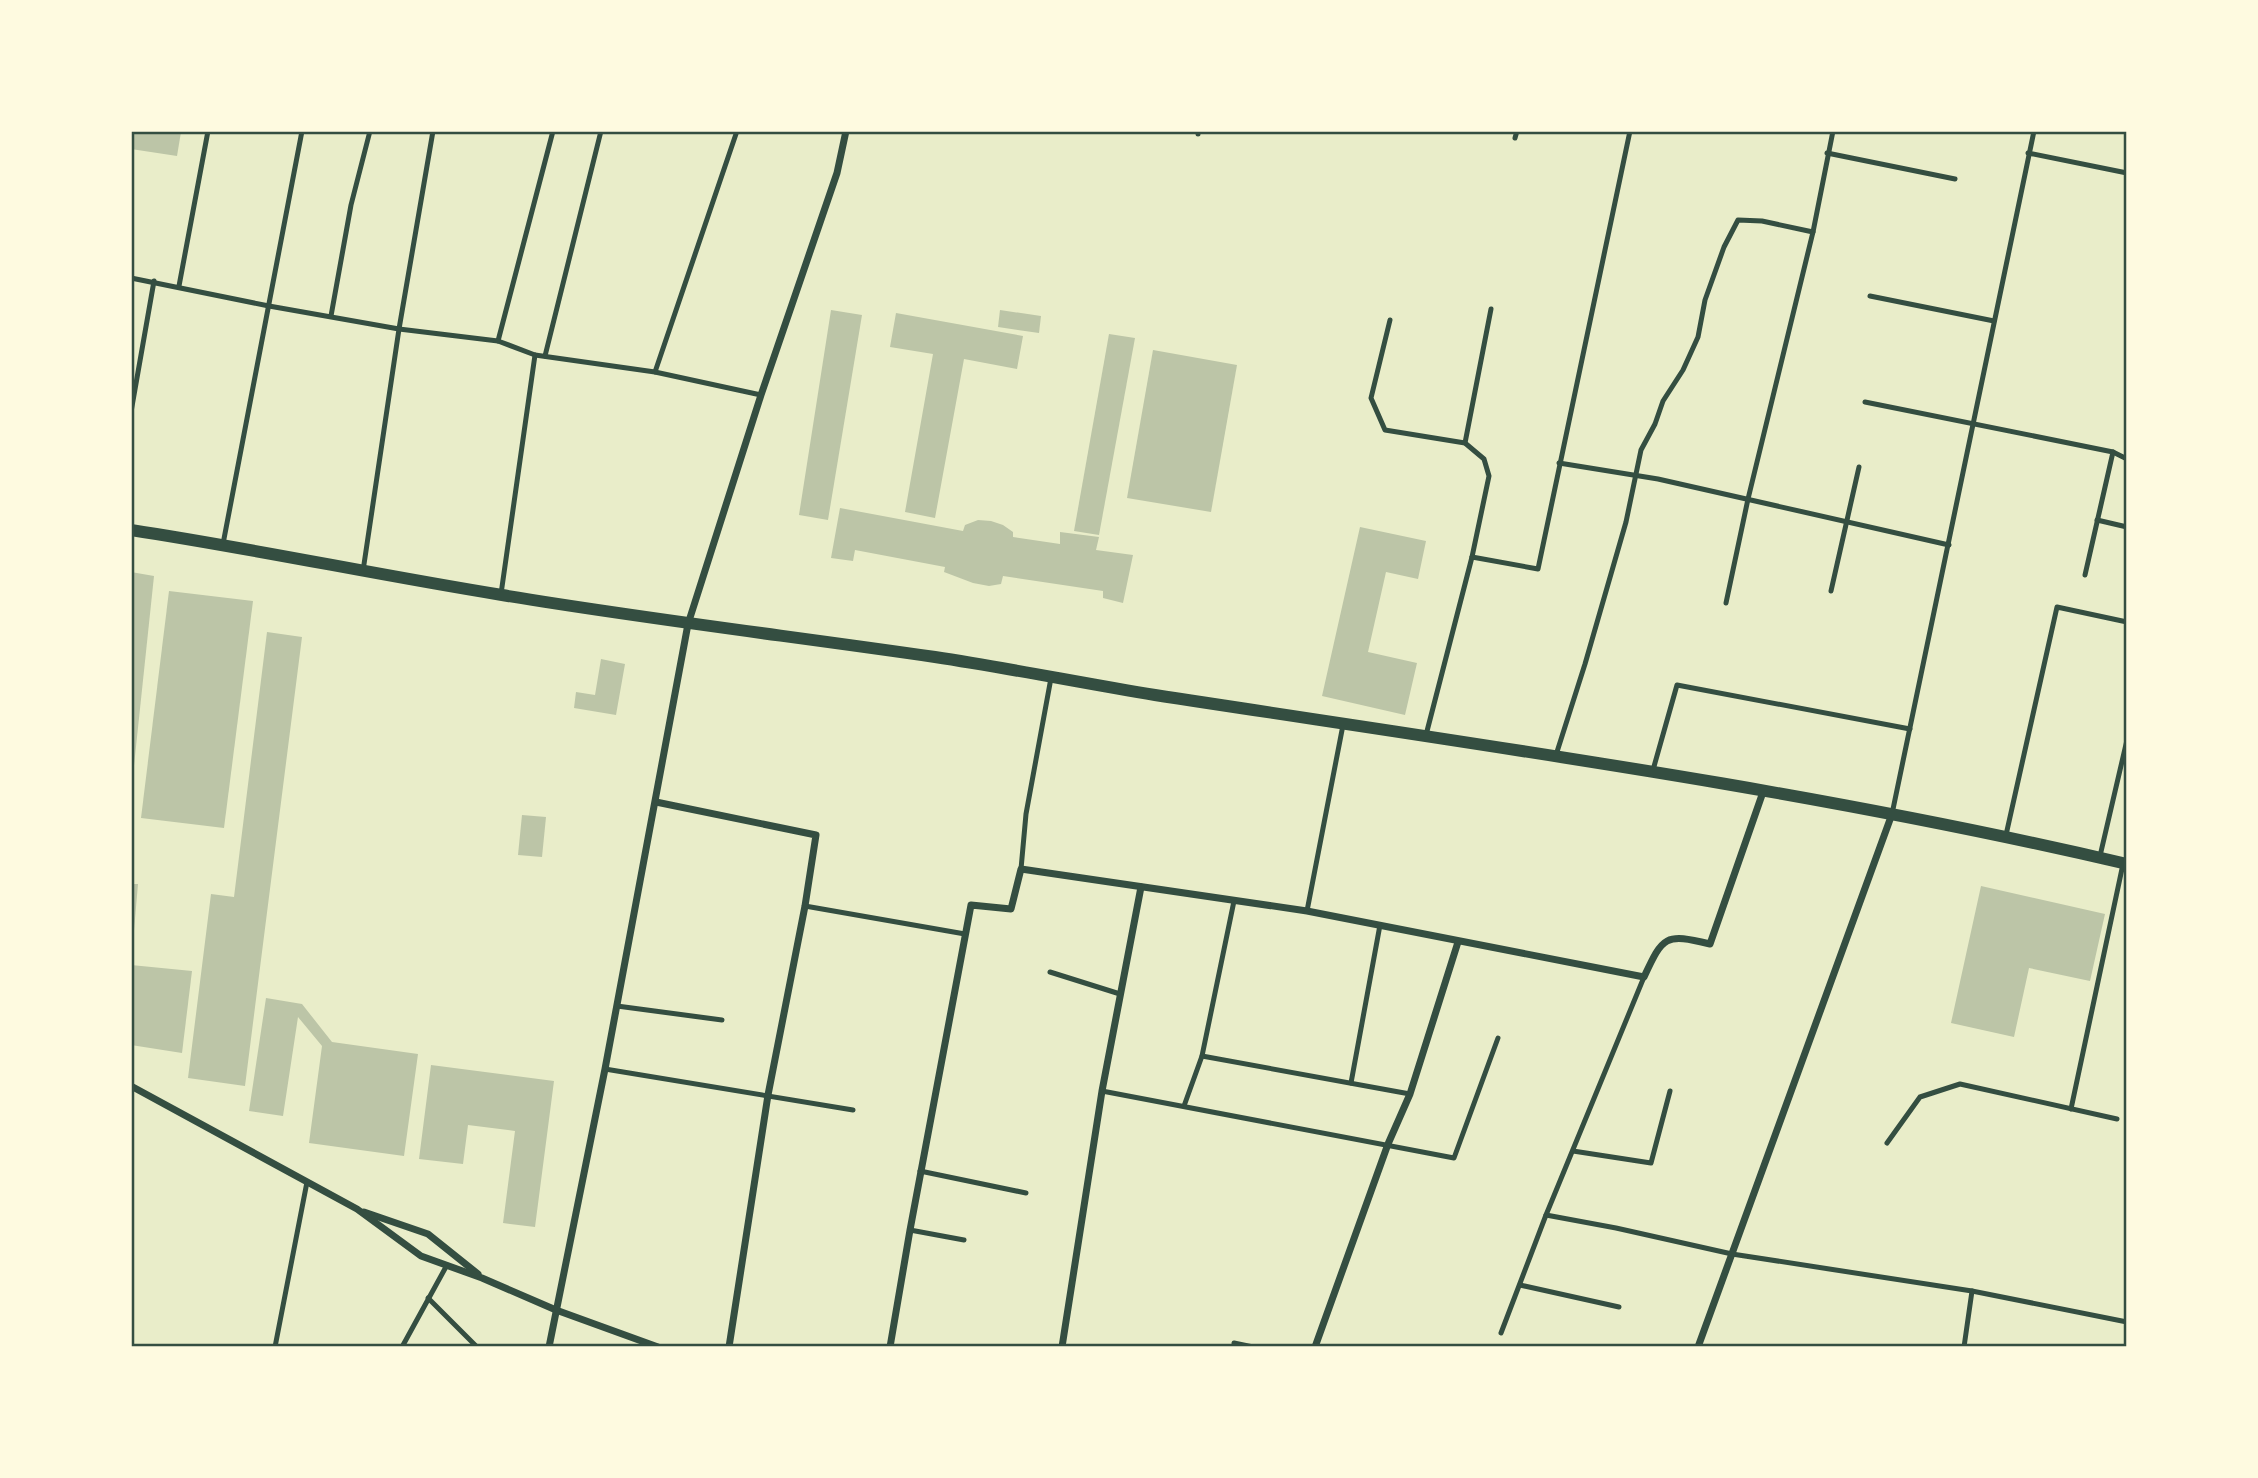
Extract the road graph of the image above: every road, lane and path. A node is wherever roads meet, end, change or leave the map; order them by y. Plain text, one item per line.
1 (208, 131) edge
2 (302, 131) edge
3 (370, 131) edge
4 (433, 131) edge
5 (553, 131) edge
6 (601, 131) edge
7 (737, 131) edge
8 (846, 131) edge
9 (1630, 131) edge
10 (1833, 131) edge
11 (2034, 131) edge
12 (1827, 153) junction
13 (2028, 153) junction
14 (2127, 173) edge
15 (1955, 179) dead end
16 (1813, 232) junction
17 (131, 278) edge
18 (154, 281) junction
19 (179, 286) junction
20 (1870, 296) dead end
21 (269, 306) junction
22 (1491, 309) dead end
23 (331, 316) junction
24 (1390, 320) dead end
25 (1994, 321) junction
26 (399, 328) junction
27 (498, 341) junction
28 (536, 355) junction
29 (545, 356) junction
30 (655, 372) junction
31 (761, 395) junction
32 (1865, 402) dead end
33 (131, 412) edge
34 (1973, 424) junction
35 (1465, 443) junction
36 (2113, 452) junction
37 (2127, 459) edge
38 (1559, 463) junction
39 (1859, 467) dead end
40 (1636, 476) junction
41 (1748, 499) junction
42 (2097, 520) junction
43 (1848, 522) junction
44 (2127, 527) edge
45 (131, 530) edge
46 (223, 544) junction
47 (1949, 545) junction
48 (1472, 557) junction
49 (363, 571) junction
50 (2085, 575) dead end
51 (1831, 591) dead end
52 (500, 595) junction
53 (1726, 603) dead end
54 (2127, 622) edge
55 (688, 624) junction
56 (1051, 678) junction
57 (1343, 724) junction
58 (1910, 729) junction
59 (1426, 734) junction
60 (2127, 740) edge
61 (1555, 757) junction
62 (1653, 772) junction
63 (1763, 792) junction
64 (656, 802) junction
65 (1892, 814) junction
66 (2005, 836) junction
67 (2100, 858) junction
68 (2125, 864) edge
69 (1021, 869) junction
70 (1141, 887) junction
71 (1234, 901) junction
72 (805, 906) junction
73 (1307, 911) junction
74 (1380, 925) junction
75 (965, 934) junction
76 (1458, 942) junction
77 (1050, 972) dead end
78 (1644, 977) junction
79 (1120, 994) junction
80 (617, 1006) junction
81 (722, 1020) dead end
82 (1498, 1038) dead end
83 (1202, 1056) junction
84 (605, 1069) junction
85 (1351, 1083) junction
86 (131, 1086) edge
87 (1102, 1091) junction
88 (1670, 1091) dead end
89 (1410, 1094) junction
90 (768, 1095) junction
91 (1184, 1106) junction
92 (2071, 1109) junction
93 (853, 1110) dead end
94 (2117, 1119) dead end
95 (1887, 1143) dead end
96 (1388, 1144) junction
97 (1573, 1151) junction
98 (920, 1171) junction
99 (307, 1182) junction
100 (1026, 1193) dead end
101 (357, 1209) junction
102 (1546, 1215) junction
103 (909, 1230) junction
104 (964, 1240) dead end
105 (1732, 1254) junction
106 (447, 1265) junction
107 (482, 1278) junction
108 (1521, 1285) junction
109 (1972, 1291) junction
110 (428, 1298) junction
111 (1619, 1307) dead end
112 (556, 1310) junction
113 (2127, 1322) edge
114 (1501, 1333) dead end
115 (1234, 1343) dead end
116 (275, 1347) edge
117 (402, 1347) edge
118 (477, 1347) edge
119 (549, 1347) edge
120 (658, 1347) edge
121 (729, 1347) edge
122 (890, 1347) edge
123 (1062, 1347) edge
124 (1253, 1347) edge
125 (1315, 1347) edge
126 (1698, 1347) edge
127 (1964, 1347) edge

1 - 19 lane
2 - 21 lane
3 - 23 lane
4 - 26 lane
5 - 27 lane
6 - 29 lane
7 - 30 lane
8 - 31 street
9 - 38 lane
10 - 12 lane
11 - 13 lane
12 - 15 lane
12 - 16 lane
13 - 14 lane
13 - 25 lane
16 - 40 lane
16 - 41 lane
17 - 18 lane
18 - 19 lane
18 - 33 lane
19 - 21 lane
20 - 25 lane
21 - 23 lane
21 - 46 lane
22 - 35 lane
23 - 26 lane
24 - 35 lane
25 - 34 lane
26 - 27 lane
26 - 49 lane
27 - 28 lane
28 - 29 lane
28 - 52 lane
29 - 30 lane
30 - 31 lane
31 - 55 street
32 - 34 lane
34 - 36 lane
34 - 47 lane
35 - 48 lane
36 - 37 lane
36 - 42 lane
38 - 40 lane
38 - 48 lane
39 - 43 lane
40 - 41 lane
40 - 61 lane
41 - 43 lane
41 - 53 lane
42 - 44 lane
42 - 50 lane
43 - 47 lane
43 - 51 lane
45 - 46 street
46 - 49 street
47 - 58 lane
48 - 59 lane
49 - 52 street
52 - 55 street
54 - 66 lane
55 - 56 street
55 - 64 street
56 - 57 street
56 - 69 lane
57 - 59 street
57 - 73 lane
58 - 62 lane
58 - 65 lane
59 - 61 street
60 - 67 lane
61 - 62 street
62 - 63 street
63 - 65 street
63 - 78 street
64 - 72 street
64 - 80 street
65 - 66 street
65 - 105 street
66 - 67 street
67 - 68 street
68 - 92 lane
69 - 70 street
69 - 75 street
70 - 71 street
70 - 79 street
71 - 73 street
71 - 83 lane
72 - 75 lane
72 - 90 street
73 - 74 street
74 - 76 street
74 - 85 lane
75 - 98 street
76 - 78 street
76 - 89 street
77 - 79 lane
78 - 97 lane
79 - 87 street
80 - 81 lane
80 - 84 street
82 - 96 lane
83 - 85 lane
83 - 91 lane
84 - 90 lane
84 - 112 street
85 - 89 lane
86 - 99 street
87 - 91 lane
87 - 123 street
88 - 97 lane
89 - 96 street
90 - 93 lane
90 - 121 street
91 - 96 lane
92 - 94 lane
92 - 95 lane
96 - 125 street
97 - 102 lane
98 - 100 lane
98 - 103 street
99 - 101 street
99 - 116 lane
101 - 106 street
101 - 107 street
102 - 105 lane
102 - 108 lane
103 - 104 lane
103 - 122 street
105 - 109 lane
105 - 126 street
106 - 107 street
106 - 110 lane
107 - 112 street
108 - 111 lane
108 - 114 lane
109 - 113 lane
109 - 127 lane
110 - 117 lane
110 - 118 lane
112 - 119 street
112 - 120 street
115 - 124 lane

